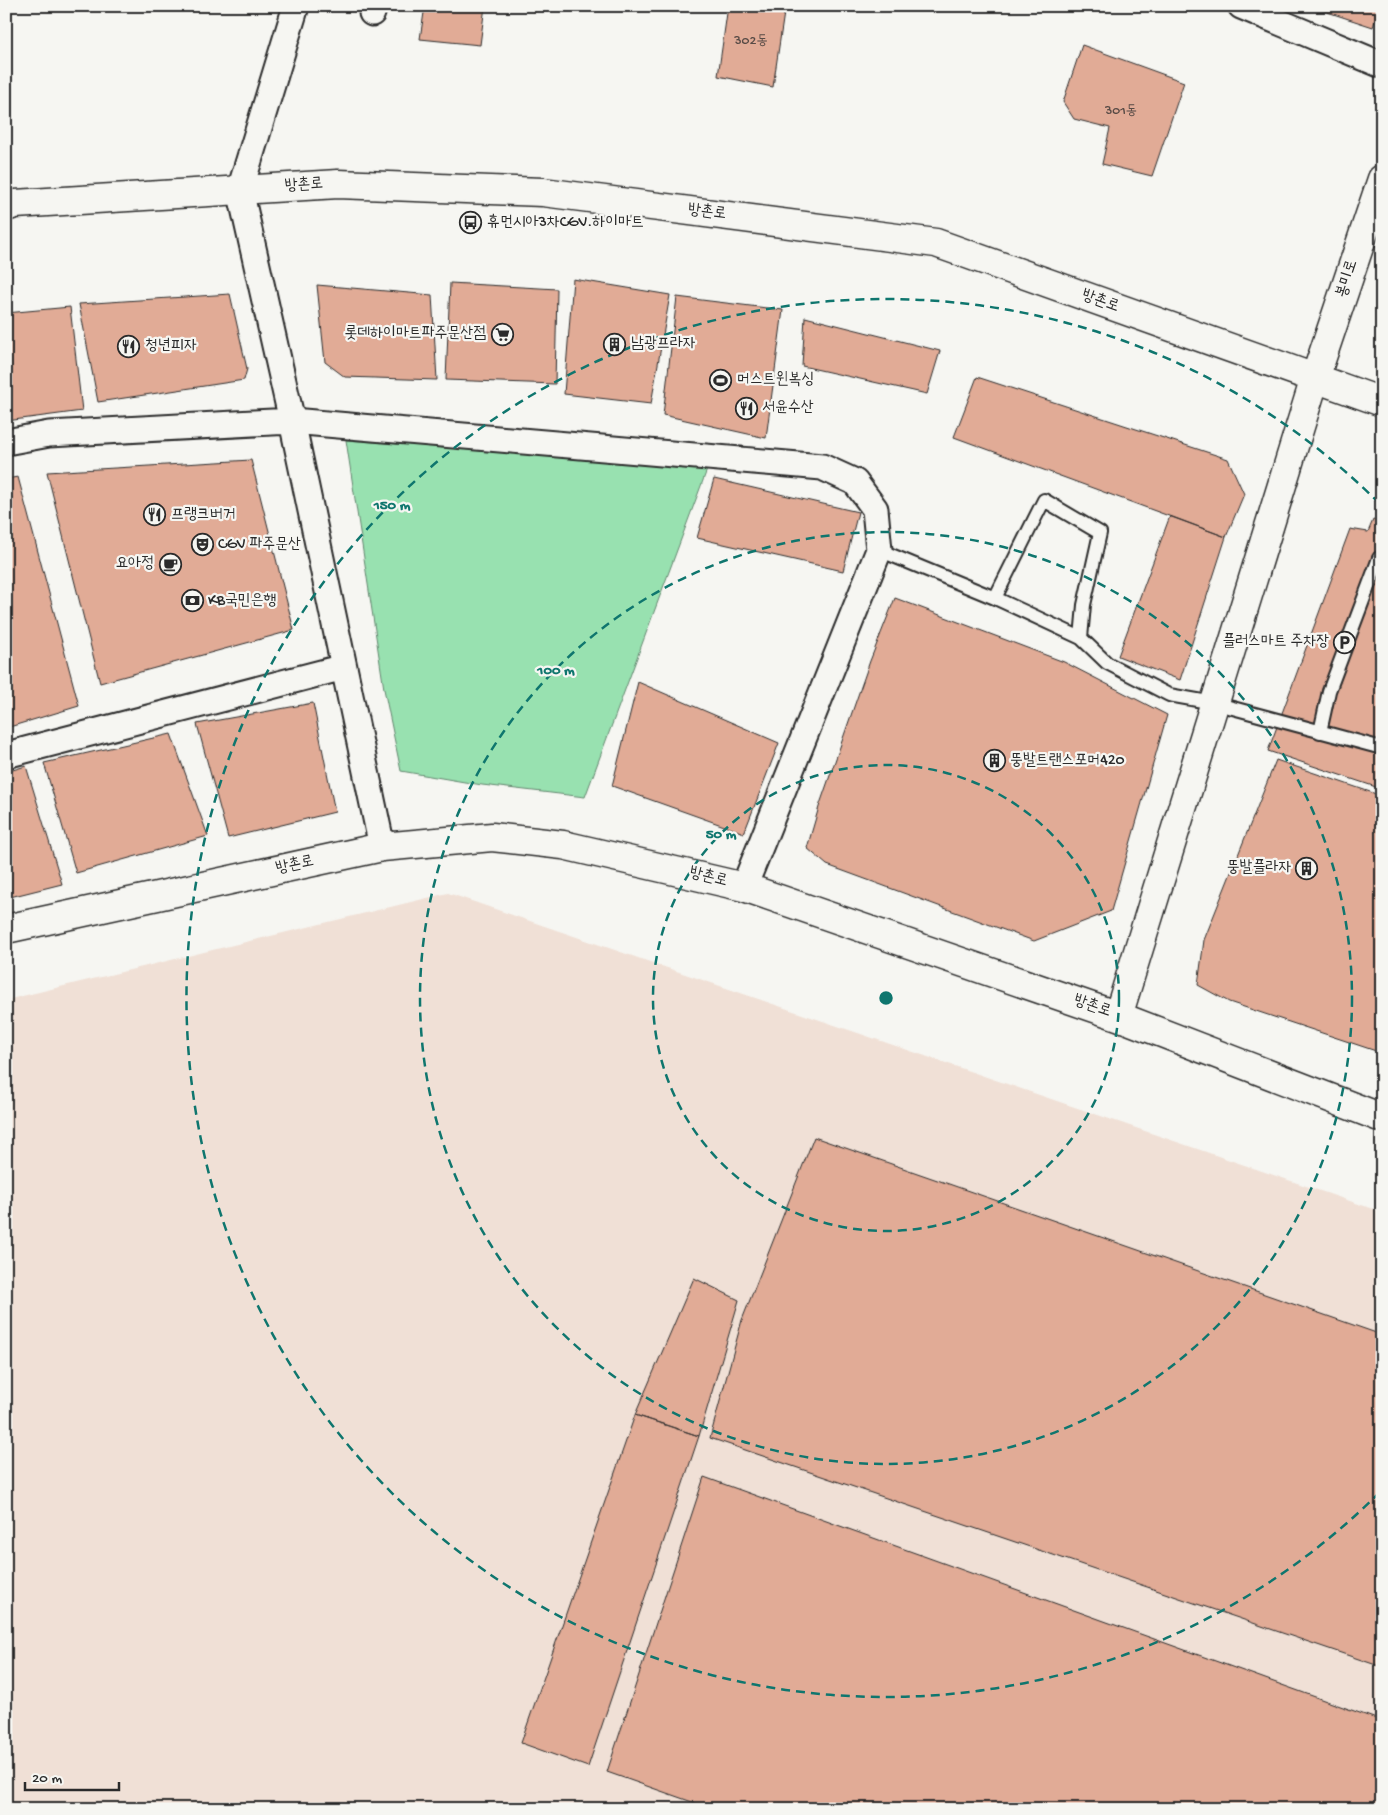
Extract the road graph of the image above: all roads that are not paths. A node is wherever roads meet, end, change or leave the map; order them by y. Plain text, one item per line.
1 (296, 6) edge
2 (1241, 6) edge
3 (1382, 64) edge
4 (1382, 179) edge
5 (240, 190) junction
6 (6, 207) edge
7 (1315, 378) junction
8 (1382, 402) edge
9 (292, 421) junction
10 (6, 442) edge
11 (879, 550) junction
12 (1382, 560) edge
13 (995, 598) junction
14 (1080, 638) junction
15 (344, 667) junction
16 (1214, 704) junction
17 (1320, 732) junction
18 (1382, 748) edge
19 (6, 755) edge
20 (382, 847) junction
21 (744, 888) junction
22 (6, 929) edge
23 (1118, 1016) junction
24 (1382, 1118) edge

1 - 5 street
2 - 3 street
4 - 7 street, 봉미로
5 - 6 street, 방촌로
5 - 7 street, 방촌로
5 - 9 street
7 - 8 street, 방촌로
7 - 16 street, 봉미로
9 - 10 street
9 - 11 street
9 - 15 street
11 - 13 lane
11 - 21 street
12 - 17 lane
13 - 14 lane
13 - 14 lane
14 - 16 lane
15 - 19 street
15 - 20 street
16 - 17 lane
16 - 23 street, 봉미로
17 - 18 lane
20 - 21 street, 방촌로
20 - 22 street, 방촌로
21 - 23 street, 방촌로
23 - 24 street, 방촌로

